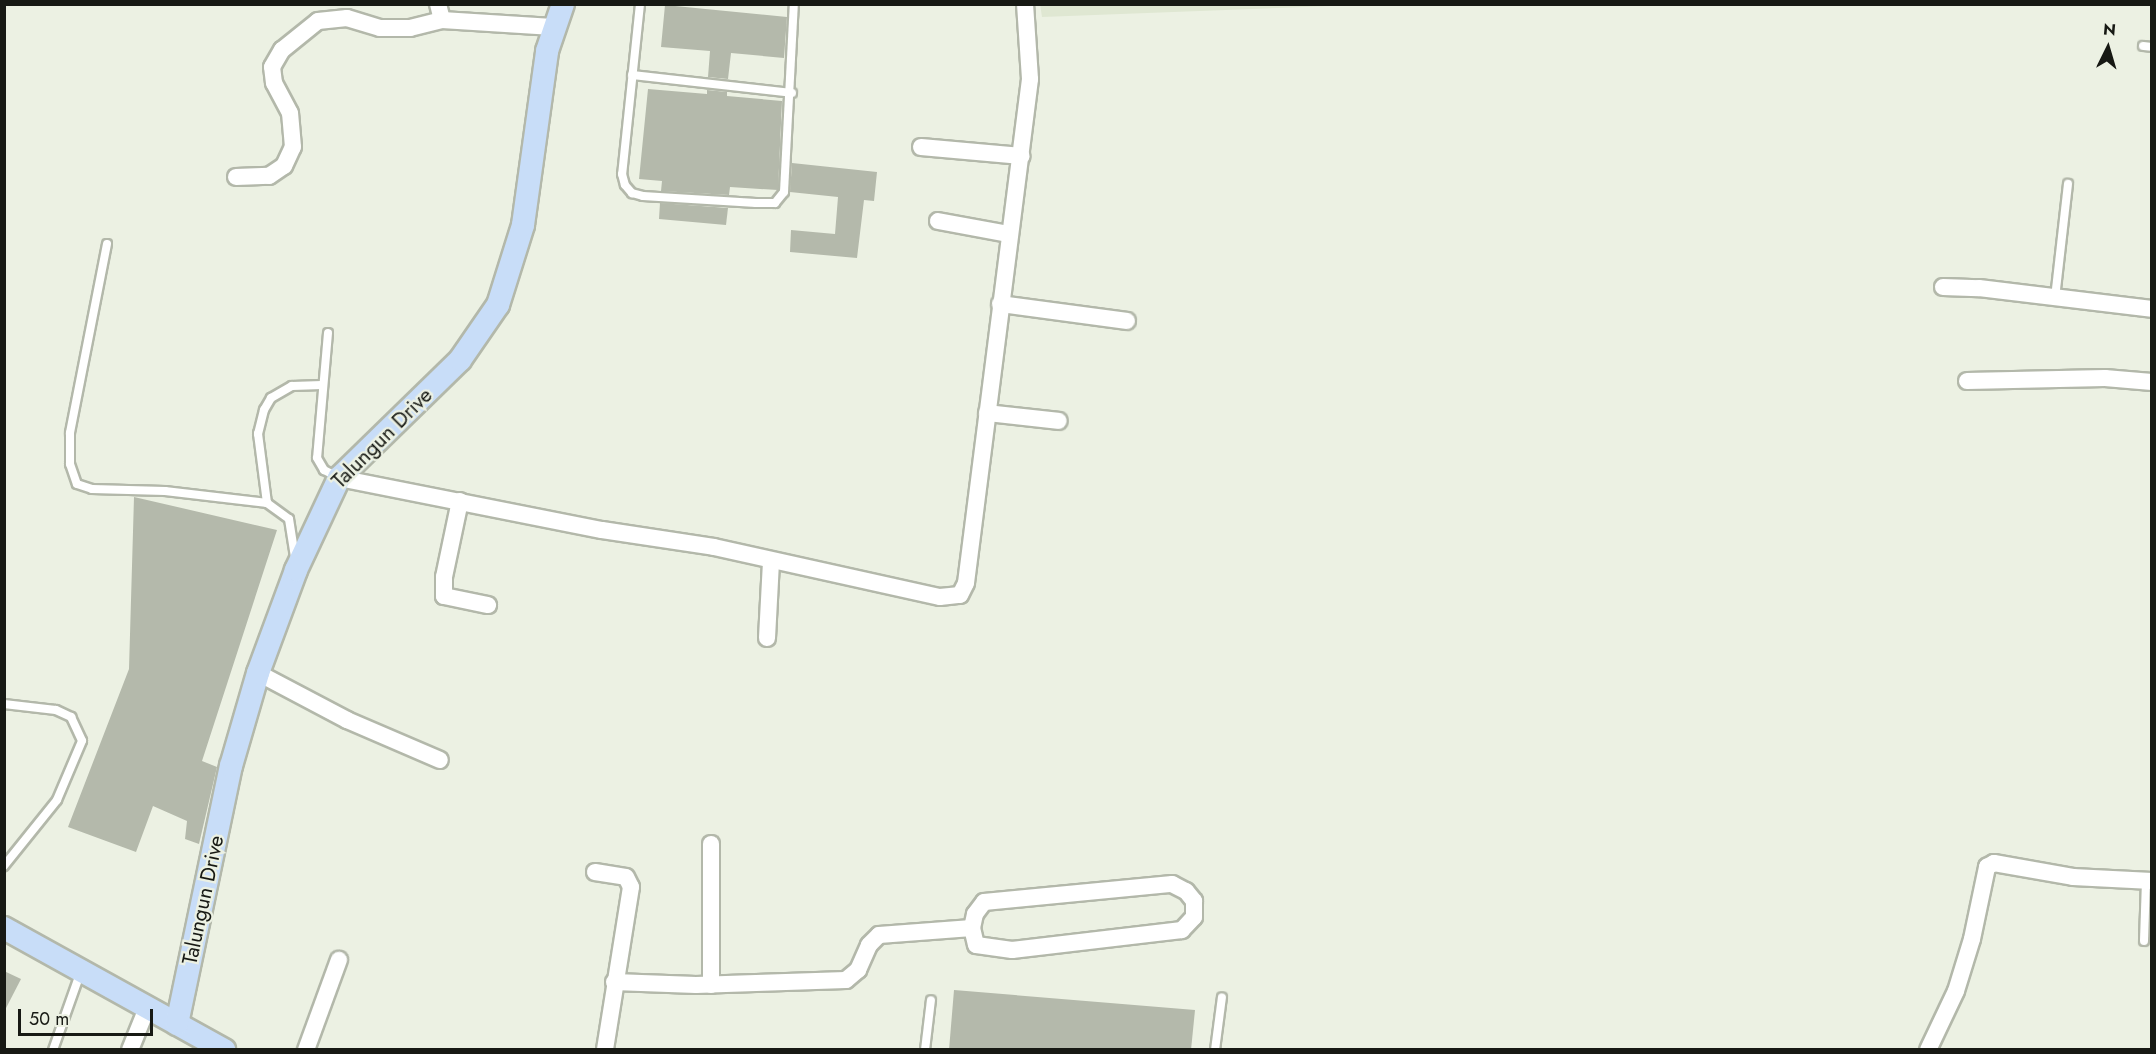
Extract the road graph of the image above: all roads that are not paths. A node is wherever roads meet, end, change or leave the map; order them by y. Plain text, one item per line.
1 (563, 4) edge
2 (640, 4) edge
3 (794, 4) edge
4 (1025, 4) edge
5 (440, 12) edge
6 (553, 27) junction
7 (632, 75) junction
8 (792, 93) junction
9 (921, 147) dead end
10 (1022, 156) junction
11 (236, 177) dead end
12 (2068, 184) dead end
13 (938, 221) dead end
14 (1008, 234) junction
15 (107, 244) dead end
16 (1943, 287) dead end
17 (2055, 298) junction
18 (1000, 304) junction
19 (2151, 309) edge
20 (1126, 321) dead end
21 (328, 333) dead end
22 (1967, 381) dead end
23 (2151, 382) edge
24 (322, 385) junction
25 (987, 413) junction
26 (1059, 421) dead end
27 (339, 478) junction
28 (460, 501) junction
29 (267, 503) junction
30 (771, 562) junction
31 (296, 570) junction
32 (488, 605) dead end
33 (767, 638) dead end
34 (258, 673) junction
35 (4, 704) edge
36 (440, 760) dead end
37 (711, 844) dead end
38 (4, 866) edge
39 (595, 872) dead end
40 (2149, 881) edge
41 (4, 928) edge
42 (972, 928) junction
43 (2144, 941) dead end
44 (339, 960) dead end
45 (82, 970) junction
46 (614, 982) junction
47 (711, 985) junction
48 (1222, 997) dead end
49 (931, 1000) dead end
50 (147, 1008) junction
51 (177, 1024) junction
52 (53, 1050) edge
53 (130, 1050) edge
54 (224, 1050) edge
55 (306, 1050) edge
56 (605, 1050) edge
57 (925, 1050) edge
58 (1215, 1050) edge
59 (1928, 1050) edge

1 - 6 street, Talungun Drive
2 - 7 lane
3 - 8 lane
4 - 10 street
5 - 6 street
5 - 11 street
6 - 27 street, Talungun Drive
7 - 8 lane
7 - 8 lane
9 - 10 street
10 - 14 street
12 - 17 lane
13 - 14 street
14 - 18 street
15 - 29 lane
16 - 17 street
17 - 19 street
18 - 20 street
18 - 25 street
21 - 24 lane
22 - 23 street
24 - 27 lane
24 - 29 lane
25 - 26 street
25 - 30 street
27 - 28 street
27 - 31 street, Talungun Drive
28 - 30 street
28 - 32 street
29 - 31 lane
30 - 33 street
31 - 34 street, Talungun Drive
34 - 36 street
34 - 51 street, Talungun Drive
35 - 38 lane
37 - 47 street
39 - 46 street
40 - 43 lane
40 - 59 street
41 - 45 street
42 - 42 street
42 - 47 street
44 - 55 street
45 - 50 street
45 - 52 lane
46 - 47 street
46 - 56 street
48 - 58 lane
49 - 57 lane
50 - 51 street
50 - 53 street
51 - 54 street

